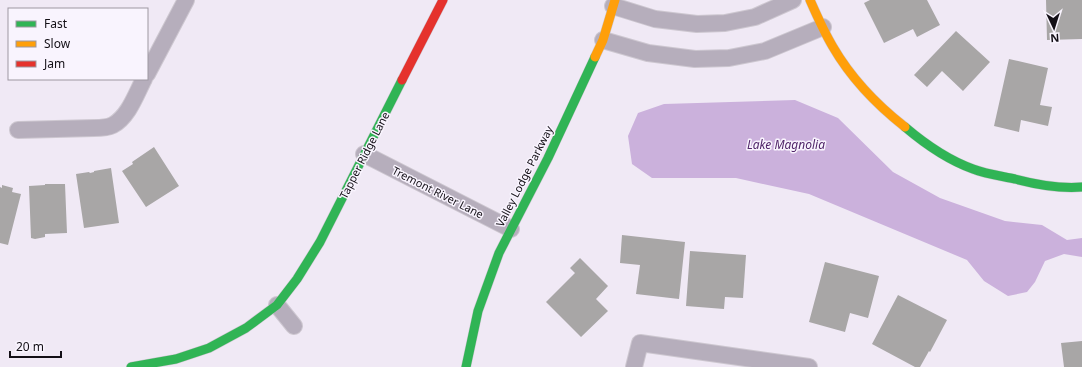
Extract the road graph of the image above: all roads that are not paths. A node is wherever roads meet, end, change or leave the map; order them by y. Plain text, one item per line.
1 (186, 0) edge
2 (443, 0) edge
3 (793, 0) edge
4 (810, 0) edge
5 (614, 3) edge
6 (823, 27) junction
7 (603, 40) junction
8 (148, 72) edge
9 (143, 80) edge
10 (18, 130) dead end
11 (364, 154) junction
12 (1082, 187) edge
13 (511, 229) junction
14 (277, 305) junction
15 (294, 326) dead end
16 (131, 367) edge
17 (466, 367) edge
18 (634, 367) edge
19 (809, 367) edge

1 - 8 street
2 - 11 street, Tapper Ridge Lane
3 - 5 street
4 - 6 street
5 - 7 street, Valley Lodge Parkway
6 - 7 street
6 - 12 street
7 - 13 street, Valley Lodge Parkway
9 - 10 street
11 - 13 street, Tremont River Lane
11 - 14 street, Tapper Ridge Lane
13 - 17 street, Valley Lodge Parkway
14 - 15 street
14 - 16 street, Tapper Ridge Lane
18 - 19 street

